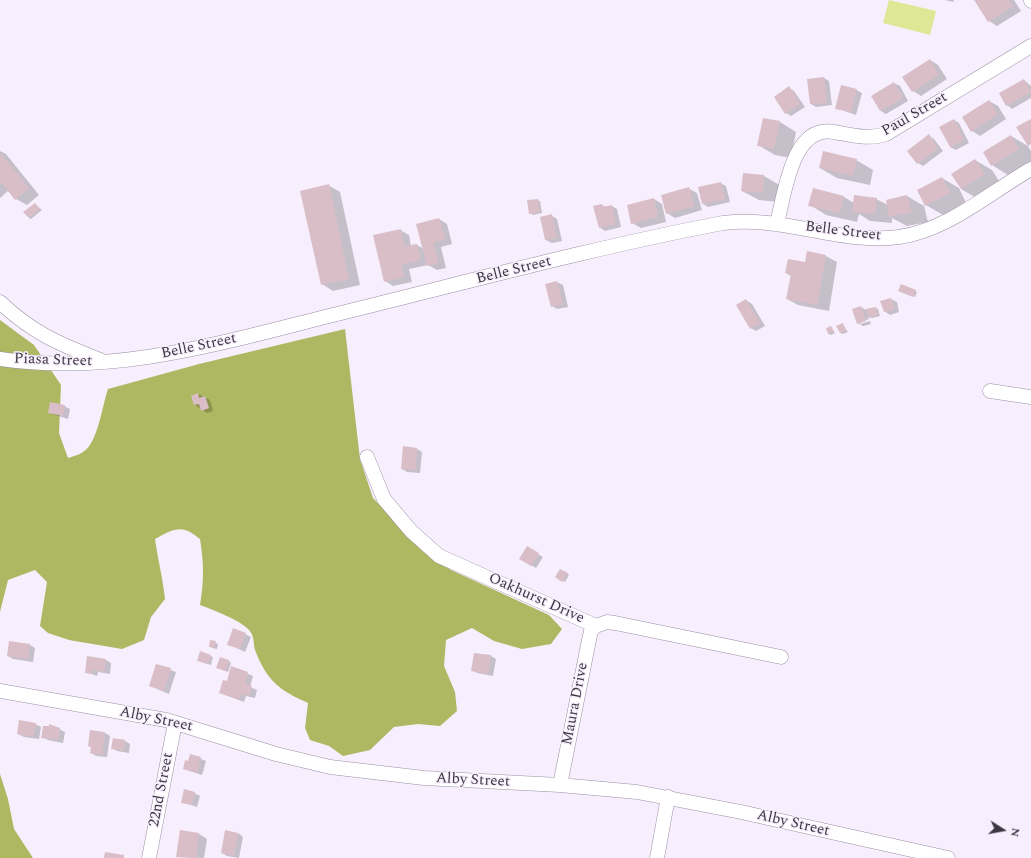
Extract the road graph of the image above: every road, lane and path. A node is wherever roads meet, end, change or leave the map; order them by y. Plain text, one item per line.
1 (1031, 46) edge
2 (1031, 169) edge
3 (777, 223) junction
4 (0, 302) edge
5 (0, 359) edge
6 (106, 362) junction
7 (990, 392) dead end
8 (1031, 397) edge
9 (367, 457) dead end
10 (596, 626) junction
11 (781, 657) dead end
12 (0, 691) edge
13 (176, 723) junction
14 (560, 785) junction
15 (668, 797) junction
16 (149, 858) edge
17 (657, 858) edge
18 (948, 858) edge

1 - 3 street, Paul Street
2 - 3 street, Belle Street
3 - 6 street, Belle Street
4 - 6 street, Belle Street
5 - 6 street, Piasa Street
7 - 8 street
9 - 10 street, Oakhurst Drive
10 - 11 street, Oakhurst Drive
10 - 14 street, Maura Drive
12 - 13 street, Alby Street
13 - 14 street, Alby Street
13 - 16 street, 22nd Street
14 - 15 street, Alby Street
15 - 17 street
15 - 18 street, Alby Street

